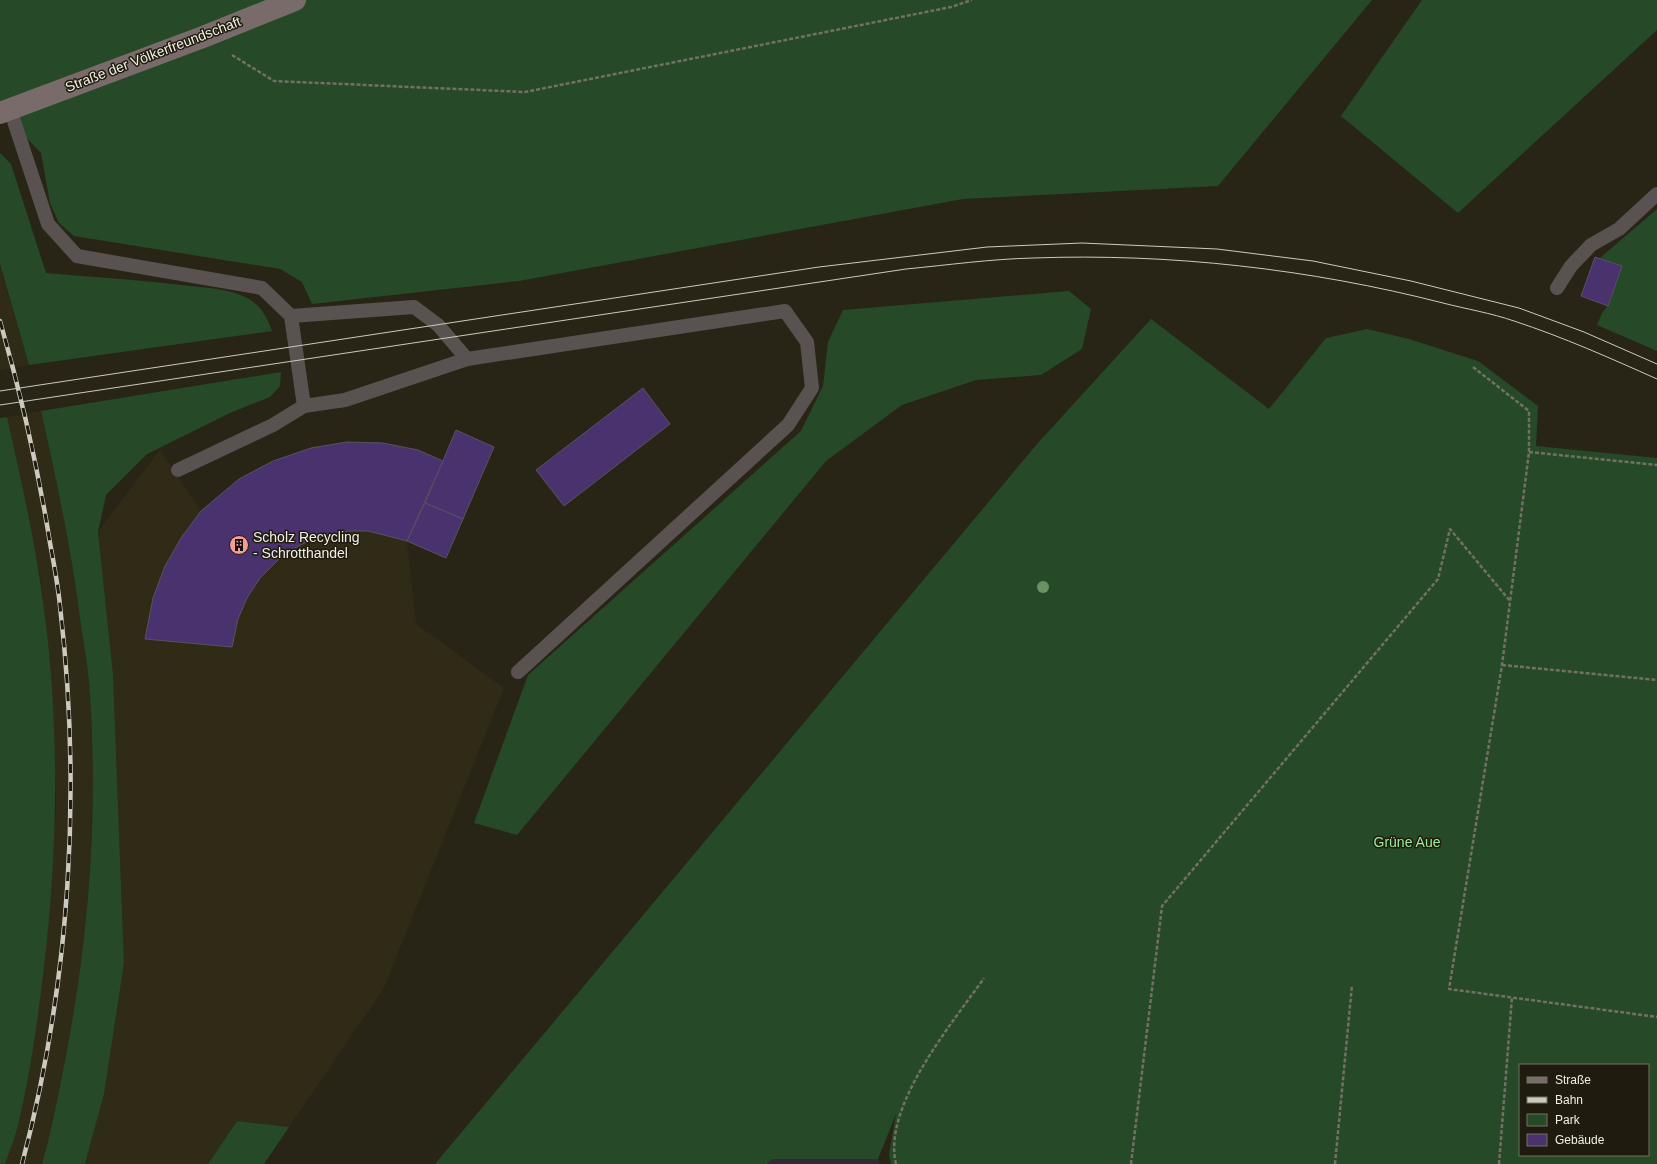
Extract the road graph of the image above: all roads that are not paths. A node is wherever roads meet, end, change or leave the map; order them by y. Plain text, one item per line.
1 (295, 0) edge
2 (5, 111) edge
3 (1657, 194) edge
4 (1557, 288) dead end
5 (291, 316) junction
6 (467, 359) junction
7 (304, 406) junction
8 (178, 470) dead end
9 (518, 672) dead end

1 - 2 main road, Straße der Völkerfreundschaft
2 - 5 lane
3 - 4 lane
5 - 6 lane
5 - 7 lane
6 - 7 lane
6 - 9 lane
7 - 8 lane

